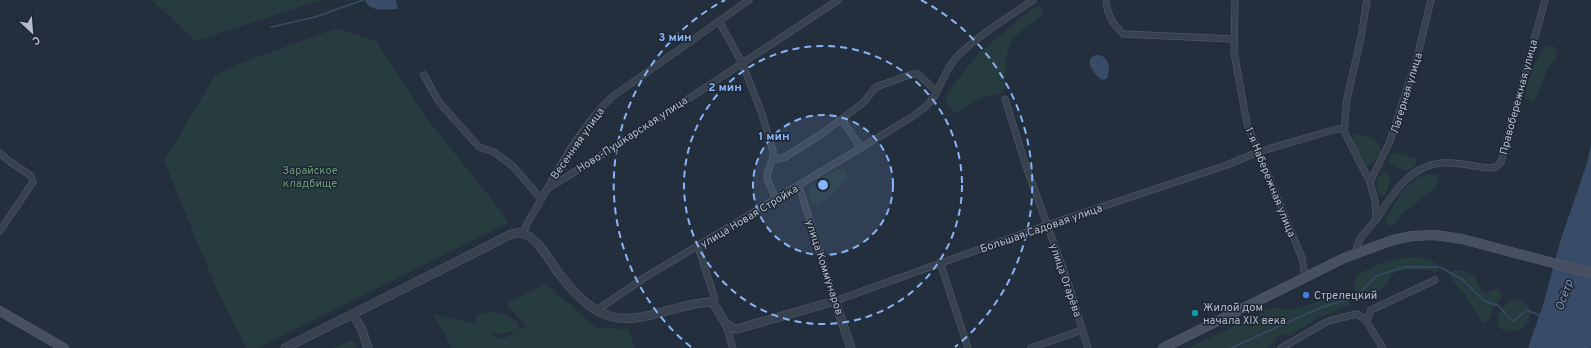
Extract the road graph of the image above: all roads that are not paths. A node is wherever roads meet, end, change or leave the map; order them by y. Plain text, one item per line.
1 (749, 0) edge
2 (838, 0) edge
3 (1033, 0) edge
4 (1106, 0) edge
5 (1235, 0) edge
6 (1367, 0) edge
7 (1430, 0) edge
8 (1545, 0) edge
9 (719, 21) junction
10 (1234, 39) junction
11 (742, 63) junction
12 (424, 74) dead end
13 (936, 91) junction
14 (1005, 99) dead end
15 (842, 120) junction
16 (1344, 131) junction
17 (861, 148) junction
18 (1258, 152) junction
19 (0, 153) edge
20 (773, 157) junction
21 (1370, 182) junction
22 (799, 186) junction
23 (547, 189) junction
24 (542, 199) junction
25 (776, 199) junction
26 (1376, 220) junction
27 (1047, 225) junction
28 (0, 231) edge
29 (522, 233) junction
30 (698, 247) junction
31 (1354, 254) junction
32 (940, 262) junction
33 (1591, 273) edge
34 (1305, 277) junction
35 (1435, 280) dead end
36 (835, 301) junction
37 (712, 302) junction
38 (597, 310) junction
39 (0, 311) edge
40 (353, 314) junction
41 (1366, 320) junction
42 (726, 326) junction
43 (1082, 330) junction
44 (64, 348) edge
45 (285, 348) edge
46 (368, 348) edge
47 (733, 348) edge
48 (851, 348) edge
49 (968, 348) edge
50 (1031, 348) edge
51 (1088, 348) edge
52 (1163, 348) edge
53 (1281, 348) edge
54 (1382, 348) edge

1 - 9 street, Весенняя улица
2 - 11 street, Ново-Пушкарская улица
3 - 13 street, улица Новая Стройка
4 - 10 street
5 - 10 street, 1-я Набережная улица
6 - 16 street
7 - 21 street, Лагерная улица
8 - 26 street, Правобережная улица
9 - 11 street
9 - 23 street, Весенняя улица
10 - 18 street, 1-я Набережная улица
11 - 20 street
11 - 23 street, Ново-Пушкарская улица
12 - 24 street
13 - 15 street
13 - 17 street, улица Новая Стройка
14 - 27 street, улица Огарёва
15 - 17 street
15 - 20 street
16 - 18 street, Большая Садовая улица
16 - 21 street
17 - 22 street, улица Новая Стройка
18 - 27 street, Большая Садовая улица
18 - 34 street, 1-я Набережная улица
19 - 28 street
20 - 25 street
21 - 26 street
22 - 25 street, улица Новая Стройка
22 - 36 street, улица Коммунаров
23 - 24 street, Весенняя улица
24 - 29 street, Весенняя улица
25 - 30 street, улица Новая Стройка
26 - 31 street, Правобережная улица
27 - 32 street, Большая Садовая улица
27 - 43 street, улица Огарёва
29 - 38 street
29 - 40 street
30 - 37 street
30 - 38 street, улица Новая Стройка
31 - 33 main road
31 - 34 main road
32 - 36 street, Большая Садовая улица
32 - 49 street
34 - 52 main road
35 - 41 street
36 - 42 street, Большая Садовая улица
36 - 48 street, улица Коммунаров
37 - 38 street
37 - 42 street
39 - 44 main road
40 - 45 street
40 - 46 street
41 - 53 street
41 - 54 street
42 - 47 street
43 - 50 street
43 - 51 street, улица Огарёва

